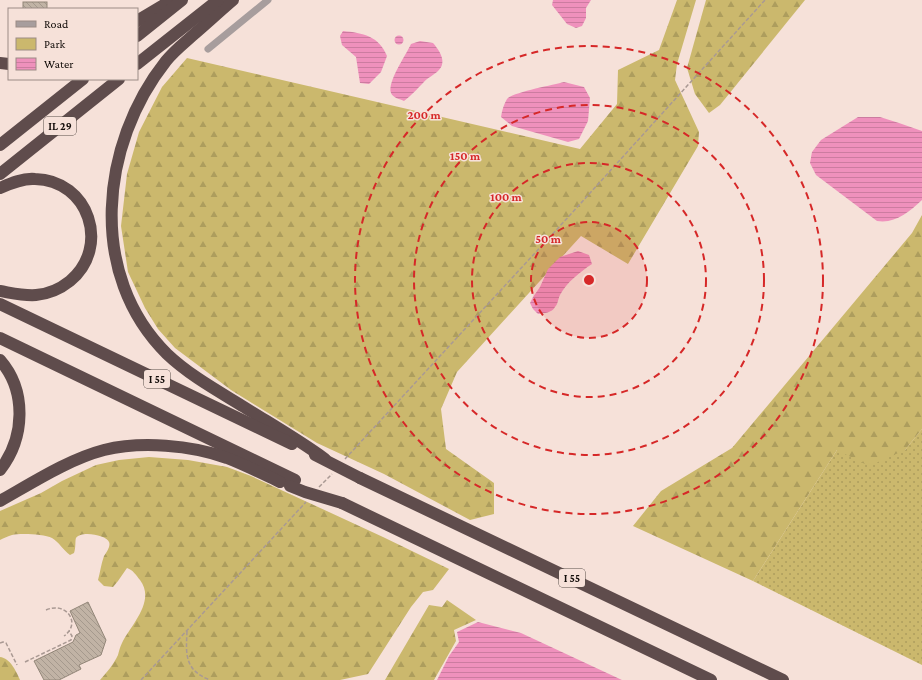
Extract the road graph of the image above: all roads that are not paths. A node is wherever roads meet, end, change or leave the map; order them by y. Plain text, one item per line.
1 (172, 0) edge
2 (182, 0) edge
3 (218, 0) edge
4 (233, 0) edge
5 (268, 0) edge
6 (138, 20) edge
7 (138, 35) edge
8 (208, 49) dead end
9 (138, 63) edge
10 (82, 80) edge
11 (118, 80) edge
12 (0, 145) edge
13 (0, 174) edge
14 (0, 188) edge
15 (0, 291) edge
16 (0, 304) edge
17 (0, 338) edge
18 (0, 360) edge
19 (316, 454) junction
20 (0, 470) edge
21 (292, 483) junction
22 (0, 500) edge
23 (711, 680) edge
24 (783, 680) edge

1 - 6 highway
2 - 7 highway
3 - 9 highway
4 - 19 highway
5 - 8 street
10 - 12 highway, IL 29
11 - 13 highway, IL 29
14 - 15 highway
16 - 19 highway, I 55
17 - 21 highway, I 55
18 - 20 highway
19 - 24 highway, I 55, bridge
21 - 22 highway
21 - 23 highway, I 55, bridge

